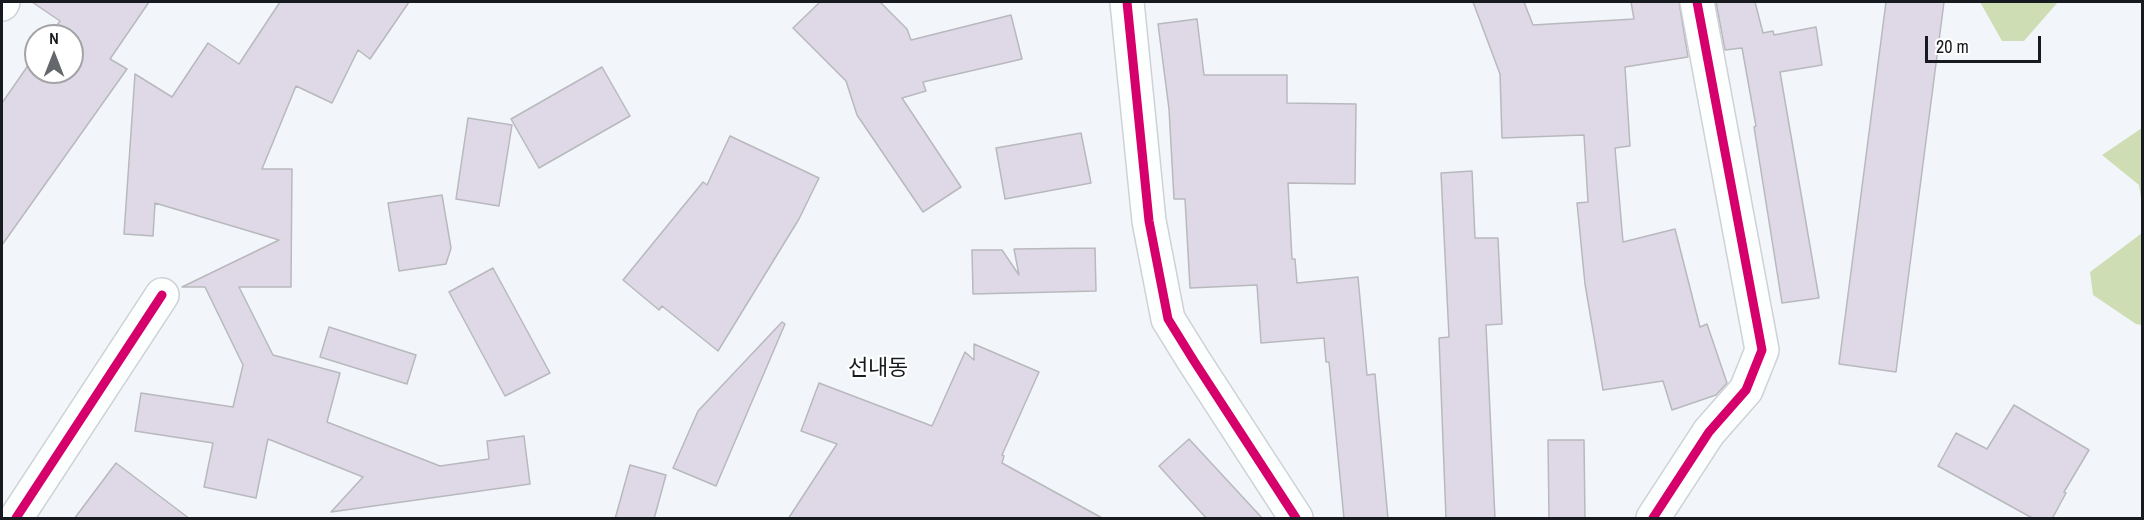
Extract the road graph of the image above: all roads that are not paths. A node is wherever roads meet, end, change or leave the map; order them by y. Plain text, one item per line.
1 (1127, 2) edge
2 (1697, 2) edge
3 (162, 295) dead end
4 (16, 519) edge
5 (1296, 519) edge
6 (1653, 519) edge

1 - 5 street
2 - 6 street
3 - 4 street

